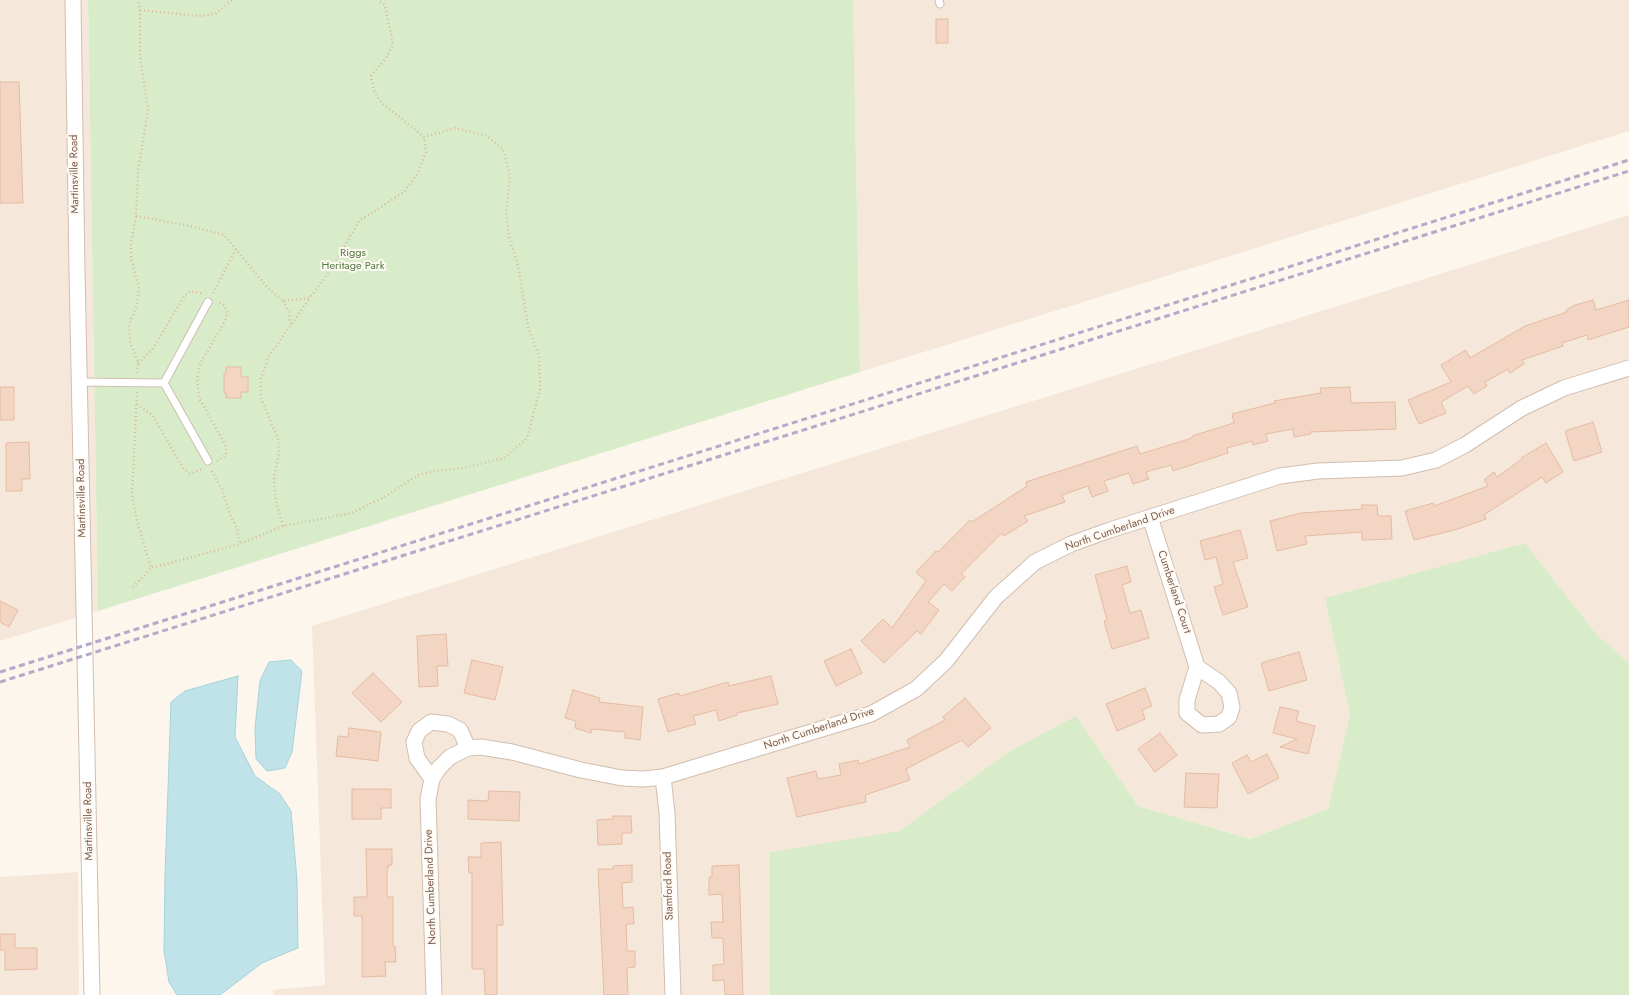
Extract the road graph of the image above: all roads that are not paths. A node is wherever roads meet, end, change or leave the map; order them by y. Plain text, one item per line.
1 (73, 0) edge
2 (209, 300) road end
3 (1629, 368) edge
4 (79, 382) junction
5 (164, 383) junction
6 (212, 462) road end
7 (1150, 517) junction
8 (1197, 667) dead end
9 (468, 748) junction
10 (663, 777) junction
11 (432, 779) junction
12 (92, 995) edge
13 (434, 995) edge
14 (673, 995) edge

1 - 4 street, Martinsville Road
2 - 5 lane
3 - 7 street, North Cumberland Drive
4 - 5 lane
4 - 12 street, Martinsville Road
5 - 6 lane
7 - 8 street, Cumberland Court
7 - 10 street, North Cumberland Drive
9 - 10 street, North Cumberland Drive
9 - 11 street, North Cumberland Drive
9 - 11 street
10 - 14 street, Stamford Road
11 - 13 street, North Cumberland Drive

